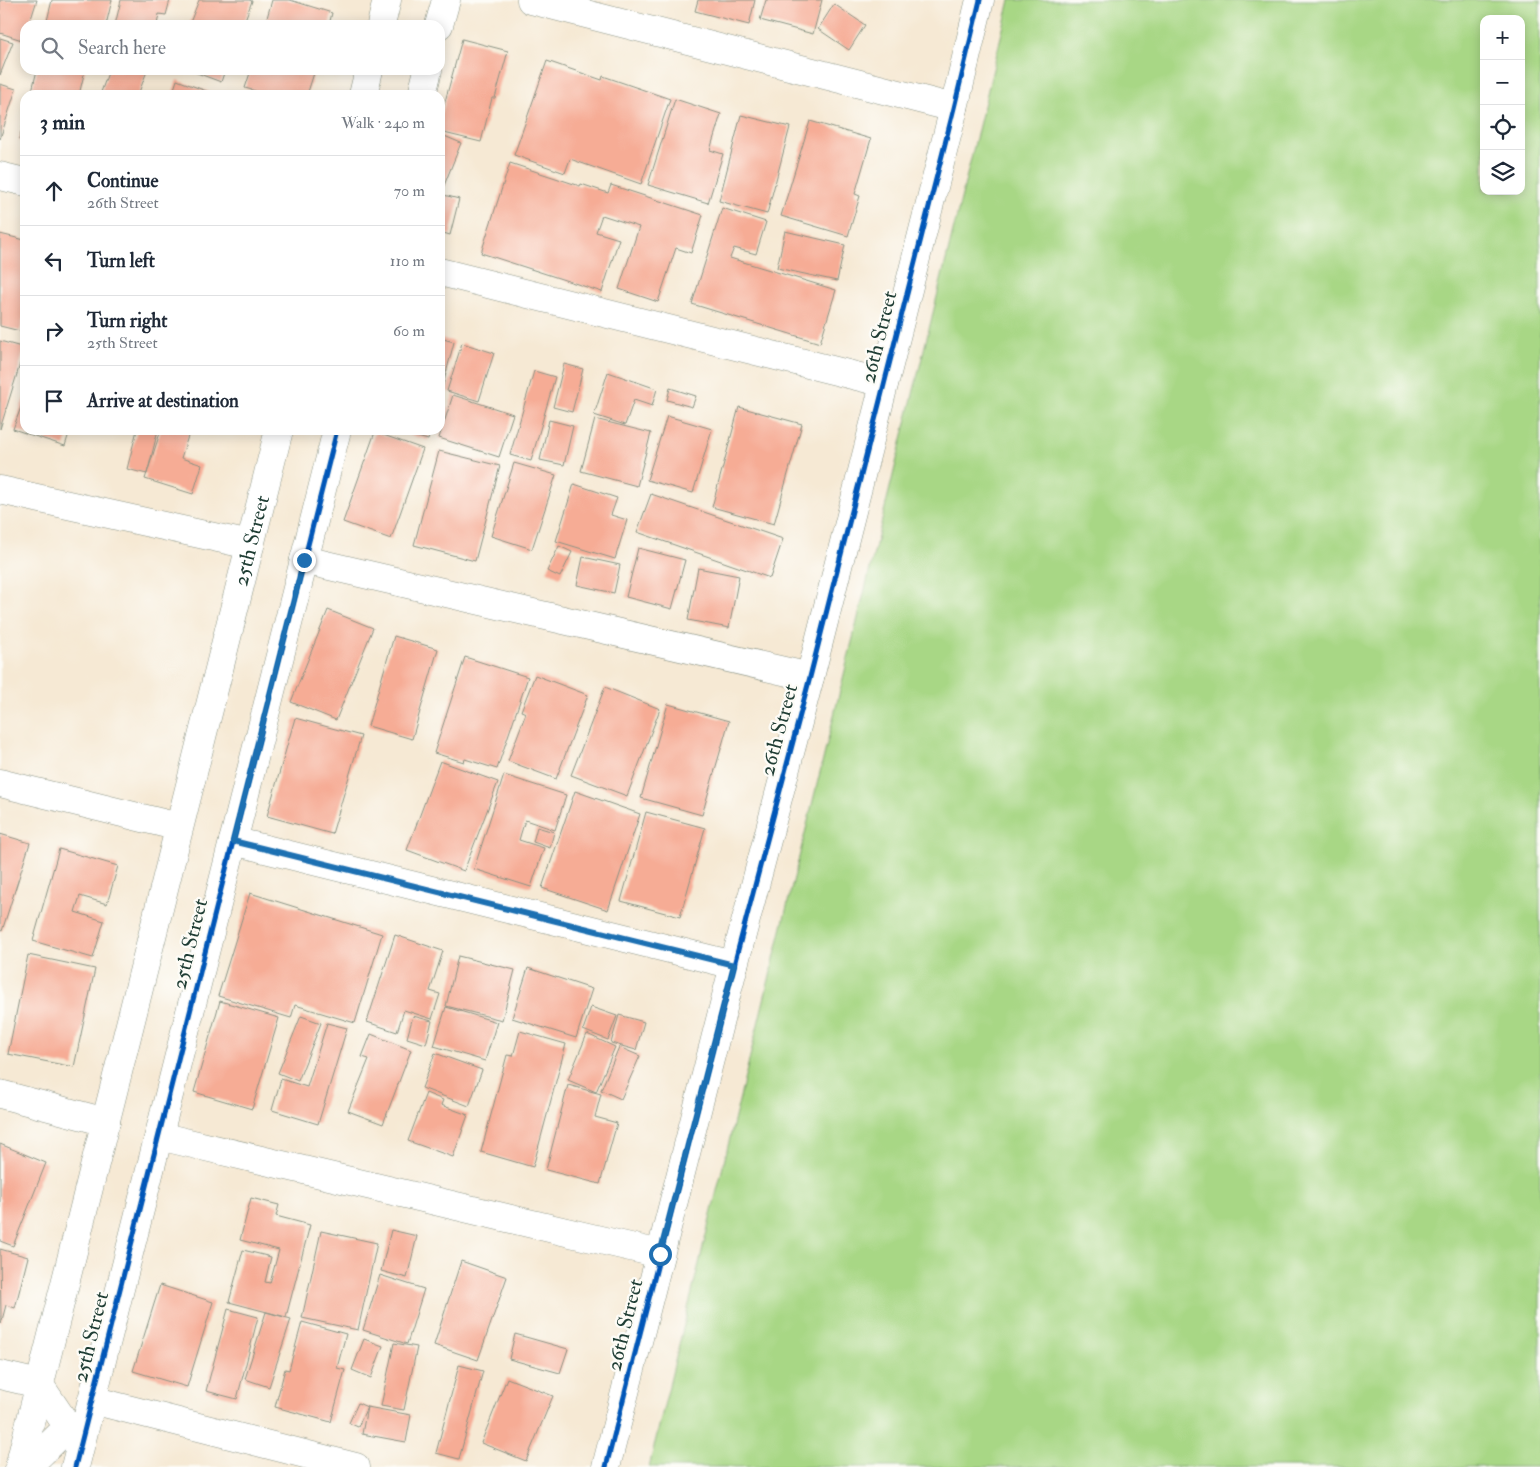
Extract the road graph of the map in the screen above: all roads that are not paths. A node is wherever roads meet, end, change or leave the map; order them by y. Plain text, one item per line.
1 (387, 0) edge
2 (446, 0) edge
3 (531, 0) edge
4 (980, 0) edge
5 (382, 20) edge
6 (440, 20) edge
7 (368, 75) edge
8 (427, 75) edge
9 (364, 90) edge
10 (423, 90) edge
11 (954, 108) junction
12 (0, 176) edge
13 (20, 181) edge
14 (445, 273) edge
15 (884, 383) junction
16 (278, 435) edge
17 (336, 435) edge
18 (0, 490) edge
19 (250, 545) junction
20 (304, 560) junction
21 (810, 677) junction
22 (0, 782) edge
23 (179, 827) junction
24 (233, 841) junction
25 (734, 965) junction
26 (0, 1094) edge
27 (106, 1122) junction
28 (159, 1136) junction
29 (660, 1254) junction
30 (0, 1375) edge
31 (39, 1384) junction
32 (92, 1400) junction
33 (19, 1467) edge
34 (27, 1467) edge
35 (75, 1467) edge
36 (356, 1467) edge
37 (606, 1467) edge

1 - 5 street
2 - 6 street
3 - 11 street
4 - 11 street, 26th Street
7 - 9 street
8 - 10 street
11 - 15 street, 26th Street
12 - 13 street
14 - 15 street
15 - 21 street, 26th Street
16 - 19 street, 25th Street
17 - 20 street, 25th Street
18 - 19 street
19 - 23 street, 25th Street
20 - 21 street
20 - 24 street, 25th Street
21 - 25 street, 26th Street
22 - 23 street
23 - 27 street, 25th Street
24 - 25 street
24 - 28 street, 25th Street
25 - 29 street, 26th Street
26 - 27 street
27 - 31 street, 25th Street
28 - 29 street
28 - 32 street, 25th Street
29 - 37 street, 26th Street
30 - 31 street
31 - 33 street, 25th Street
31 - 34 street
32 - 35 street, 25th Street
32 - 36 street

